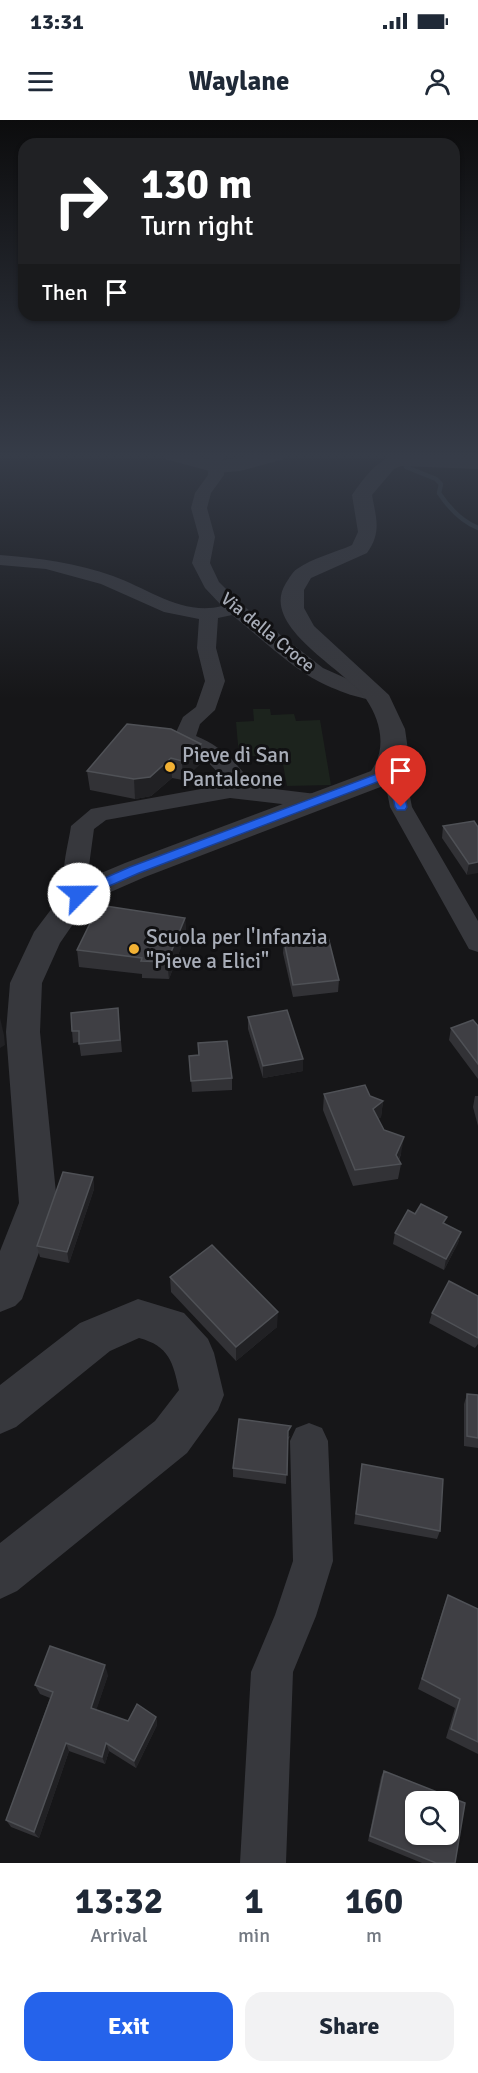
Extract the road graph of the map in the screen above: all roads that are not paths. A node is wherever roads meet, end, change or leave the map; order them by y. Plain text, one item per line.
1 (207, 536) edge
2 (366, 536) edge
3 (0, 560) edge
4 (236, 608) junction
5 (209, 615) junction
6 (377, 695) junction
7 (392, 761) junction
8 (230, 791) junction
9 (316, 801) junction
10 (419, 806) dead end
11 (79, 894) junction
12 (478, 943) edge
13 (0, 1293) edge
14 (0, 1412) edge
15 (309, 1441) dead end
16 (0, 1574) edge
17 (263, 1863) edge

1 - 4 street, Via della Croce
2 - 6 street
3 - 5 street
4 - 5 street
4 - 6 street, Via della Croce
5 - 8 street
6 - 7 street
7 - 9 street
7 - 10 street
7 - 12 street
8 - 9 street
8 - 11 street
9 - 11 street
11 - 13 street
14 - 16 street
15 - 17 street

